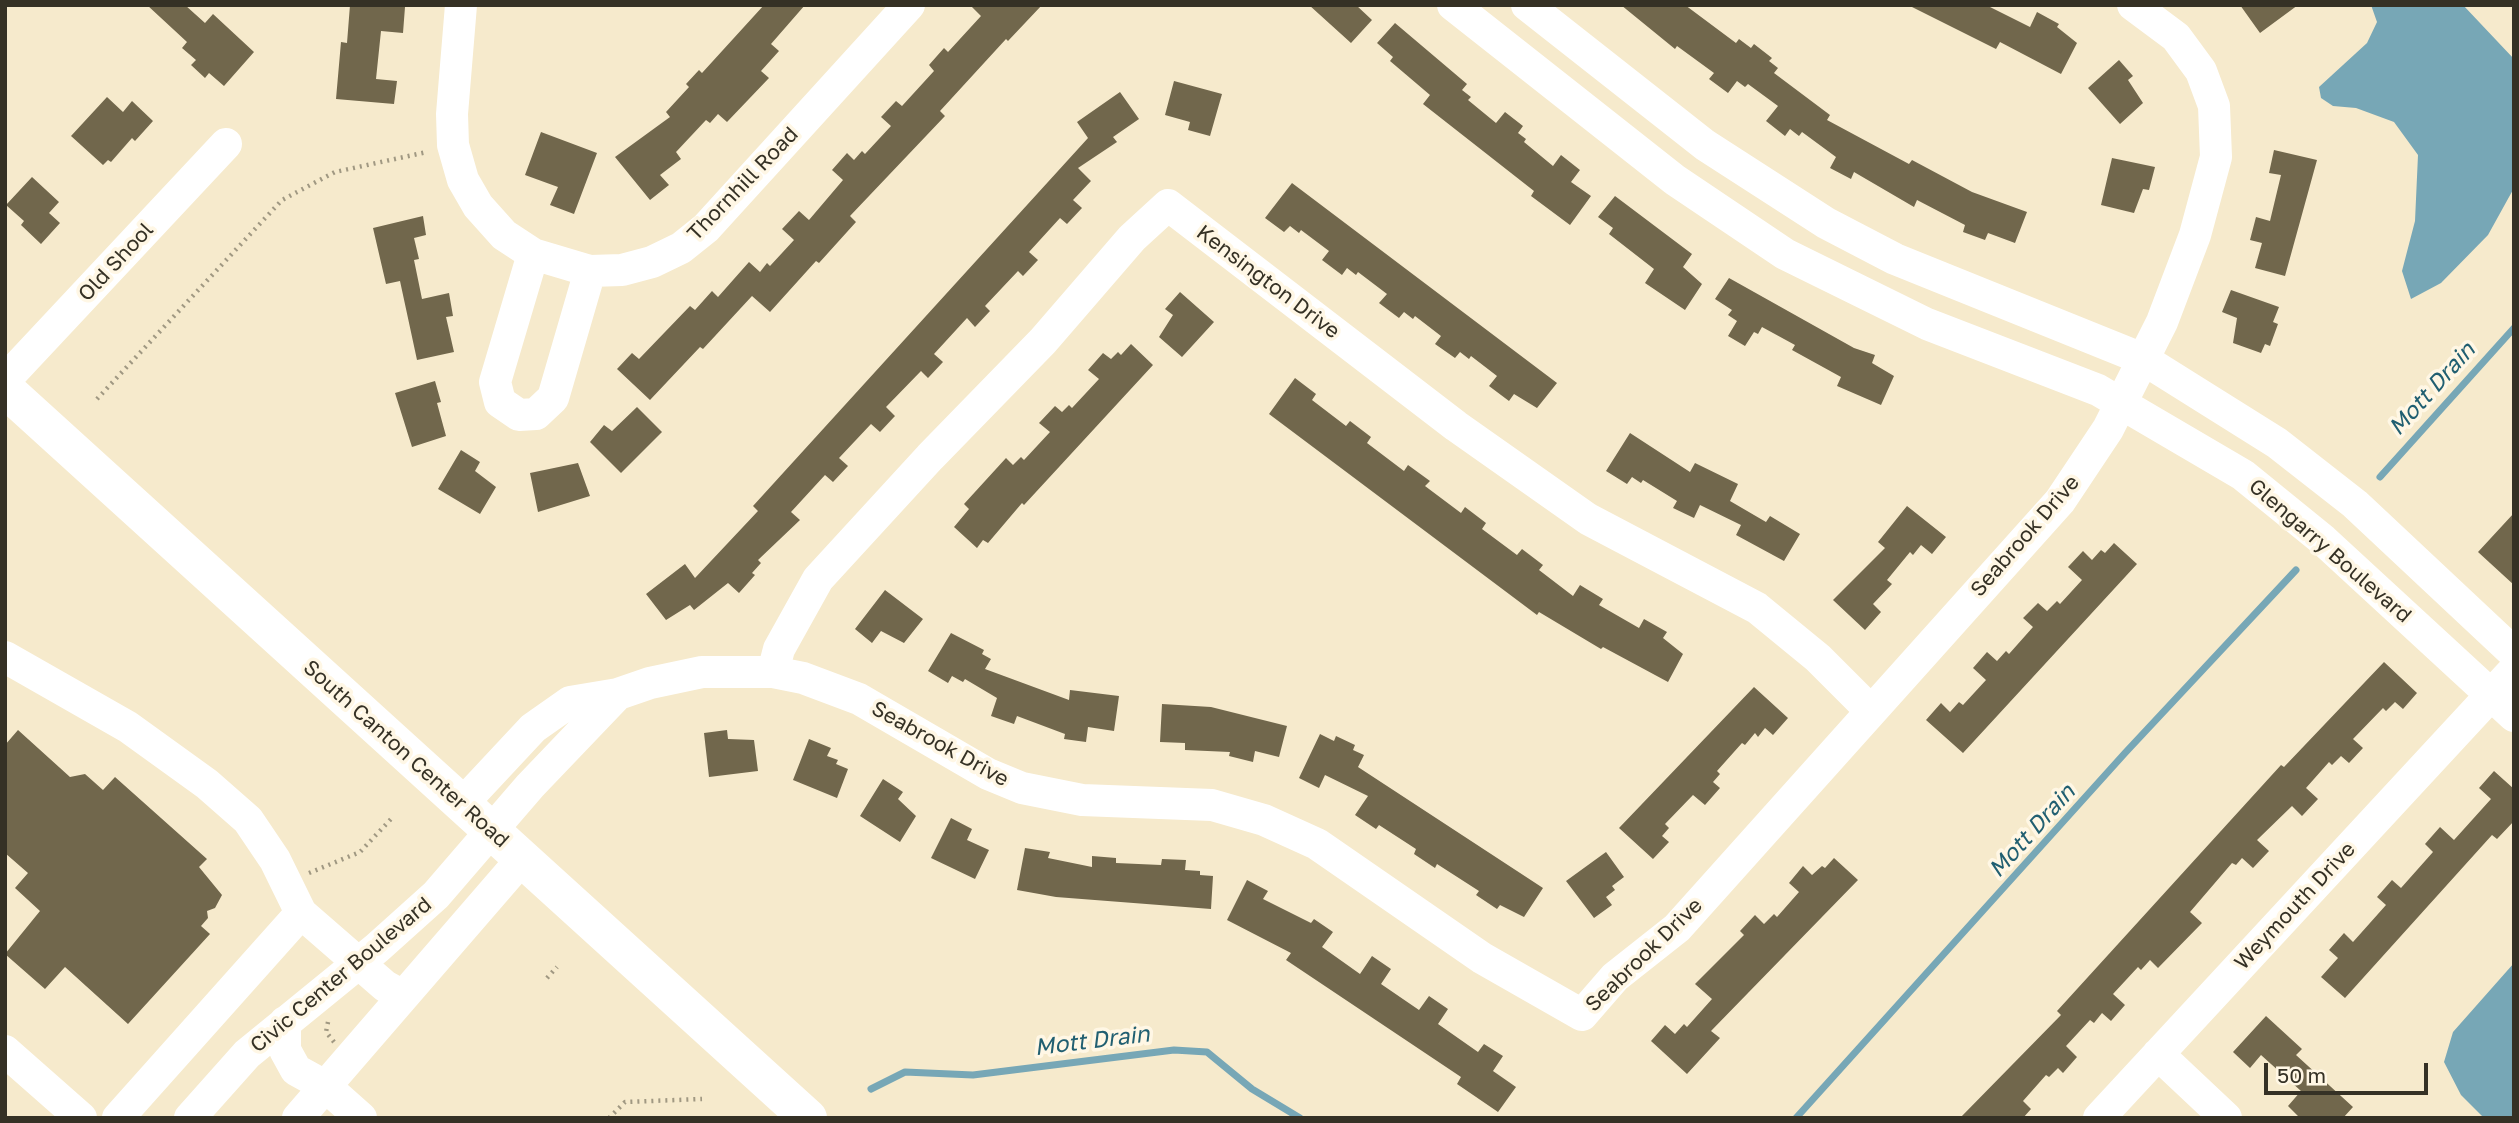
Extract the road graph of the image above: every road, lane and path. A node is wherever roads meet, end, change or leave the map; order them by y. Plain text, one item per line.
1 (461, 5) edge
2 (909, 5) edge
3 (1453, 5) edge
4 (1527, 5) edge
5 (2133, 5) edge
6 (1641, 95) junction
7 (1613, 132) junction
8 (226, 144) dead end
9 (427, 152) dead end
10 (1879, 250) junction
11 (533, 254) junction
12 (590, 271) junction
13 (1859, 292) junction
14 (2143, 359) junction
15 (5, 380) edge
16 (5, 389) edge
17 (97, 399) dead end
18 (2122, 402) junction
19 (2514, 653) edge
20 (5, 657) edge
21 (2514, 670) edge
22 (773, 672) junction
23 (618, 694) junction
24 (2491, 695) junction
25 (1870, 710) junction
26 (2514, 716) edge
27 (462, 804) junction
28 (391, 819) dead end
29 (491, 830) junction
30 (522, 859) junction
31 (299, 876) dead end
32 (301, 913) junction
33 (357, 963) junction
34 (557, 967) dead end
35 (547, 978) dead end
36 (403, 996) junction
37 (332, 1015) dead end
38 (285, 1022) junction
39 (337, 1046) dead end
40 (5, 1051) edge
41 (2158, 1054) junction
42 (325, 1086) junction
43 (702, 1099) dead end
44 (80, 1118) edge
45 (118, 1118) edge
46 (190, 1118) edge
47 (298, 1118) edge
48 (361, 1118) edge
49 (609, 1118) edge
50 (808, 1118) edge
51 (2099, 1118) edge
52 (2226, 1118) edge

1 - 11 street
2 - 12 street, Thornhill Road
3 - 7 street, Glengarry Boulevard
4 - 6 street
5 - 14 street, Seabrook Drive
6 - 7 street
6 - 10 street
7 - 13 street, Glengarry Boulevard
8 - 15 street, Old Shool
9 - 17 path
10 - 13 street
10 - 14 street
11 - 12 street, Thornhill Road
11 - 12 street
13 - 18 street, Glengarry Boulevard
14 - 18 street, Seabrook Drive
14 - 19 street
16 - 27 main road, South Canton Center Road
18 - 24 street, Glengarry Boulevard
18 - 25 street, Seabrook Drive
20 - 32 street
21 - 24 street, Weymouth Drive
22 - 23 street, Seabrook Drive
22 - 25 street, Seabrook Drive
22 - 25 street, Kensington Drive
23 - 27 street, Seabrook Drive
23 - 29 street, Seabrook Drive
24 - 26 street, Glengarry Boulevard
24 - 41 street, Weymouth Drive
27 - 29 main road, South Canton Center Road
28 - 31 path
29 - 30 main road, South Canton Center Road
29 - 33 street, Civic Center Boulevard
30 - 36 street, Civic Center Boulevard
30 - 50 main road, South Canton Center Road
32 - 33 street
32 - 45 street
33 - 36 street
33 - 38 street, Civic Center Boulevard
34 - 35 path
36 - 42 street, Civic Center Boulevard
37 - 39 path
38 - 42 street
38 - 46 street, Civic Center Boulevard
40 - 44 street
41 - 51 street, Weymouth Drive
41 - 52 street
42 - 47 street, Civic Center Boulevard
42 - 48 street
43 - 49 path

